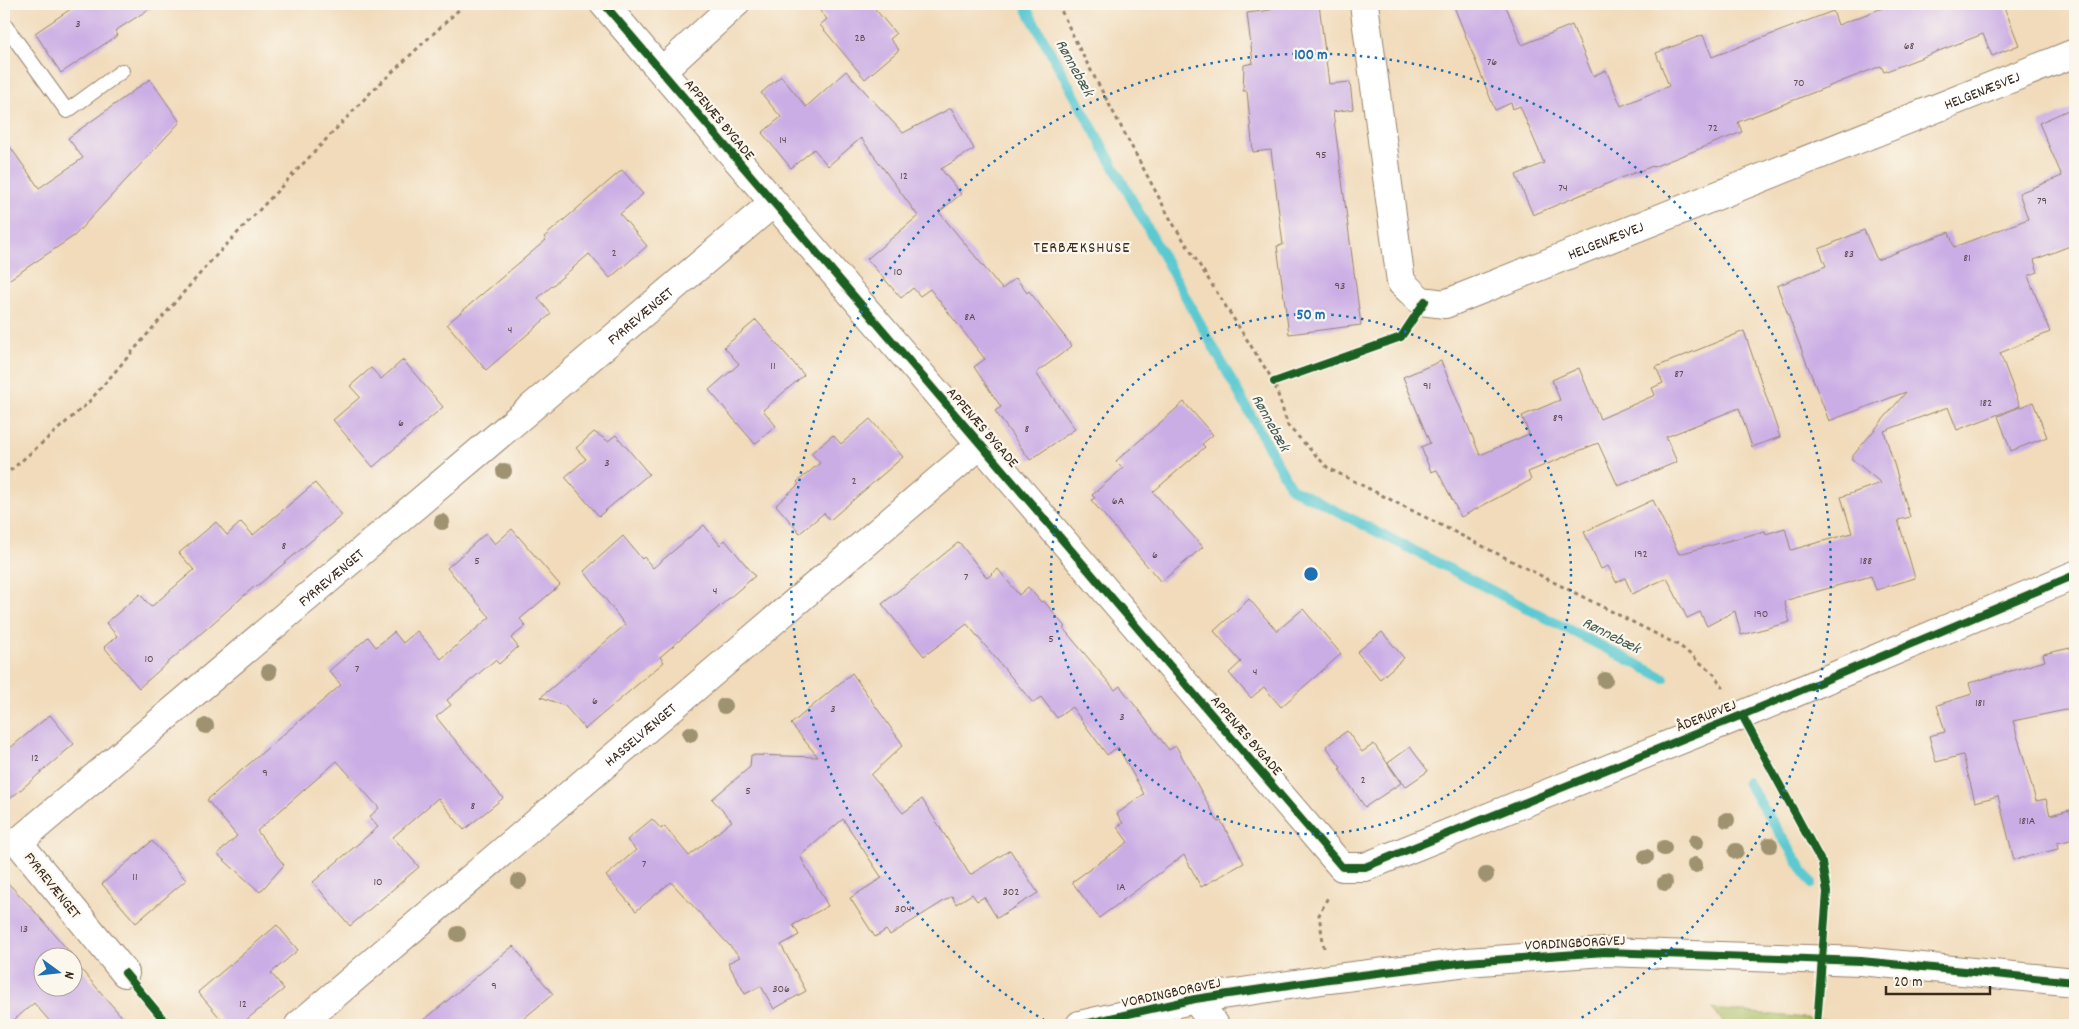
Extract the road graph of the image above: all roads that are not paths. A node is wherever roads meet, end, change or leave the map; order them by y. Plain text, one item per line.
1 (604, 4) edge
2 (735, 4) edge
3 (1364, 4) edge
4 (4, 24) edge
5 (2075, 53) edge
6 (122, 71) dead end
7 (662, 71) junction
8 (773, 203) junction
9 (980, 445) junction
10 (2075, 576) edge
11 (1342, 867) joint
12 (125, 973) dead end
13 (2075, 982) edge
14 (1195, 999) junction
15 (299, 1025) edge
16 (1080, 1025) edge
17 (1215, 1025) edge

1 - 7 street, APPENÆS BYGADE
2 - 7 street
3 - 5 street, HELGENÆSVEJ
4 - 6 lane
7 - 8 street, APPENÆS BYGADE
8 - 9 street, APPENÆS BYGADE
8 - 12 street, FYRREVÆNGET
9 - 11 street, APPENÆS BYGADE
9 - 15 street, HASSELVÆNGET
10 - 11 street, ÅDERUPVEJ
13 - 14 street, VORDINGBORGVEJ
14 - 16 street, VORDINGBORGVEJ
14 - 17 street, VORDINGBORGVEJ

